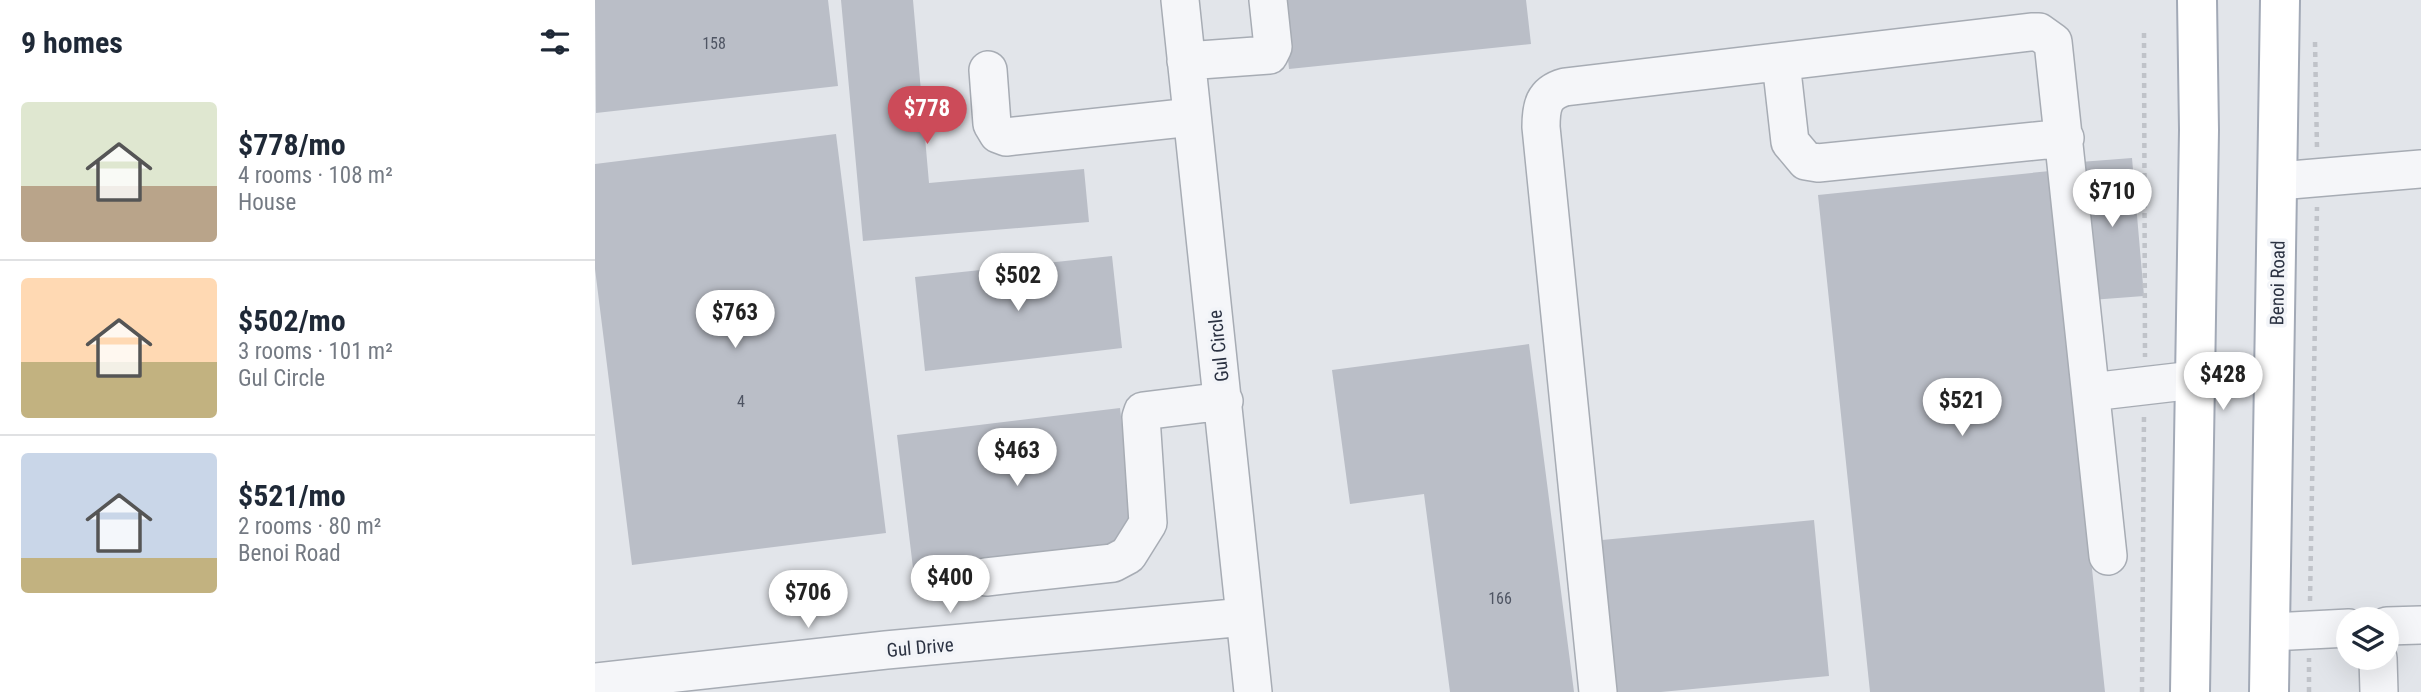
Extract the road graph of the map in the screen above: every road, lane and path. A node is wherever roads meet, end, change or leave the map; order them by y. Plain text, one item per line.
1 (1179, 0) edge
2 (1268, 0) edge
3 (2197, 0) edge
4 (2280, 0) edge
5 (2315, 42) dead end
6 (1186, 61) junction
7 (1781, 62) junction
8 (988, 70) dead end
9 (1192, 117) junction
10 (2064, 138) junction
11 (2421, 169) edge
12 (2317, 178) junction
13 (2279, 181) junction
14 (2194, 380) junction
15 (2091, 392) junction
16 (1224, 401) junction
17 (2108, 556) dead end
18 (986, 577) dead end
19 (1245, 617) junction
20 (2421, 625) edge
21 (2399, 626) edge
22 (2336, 629) edge
23 (2309, 630) junction
24 (2270, 632) junction
25 (2378, 670) edge
26 (738, 679) edge
27 (595, 682) edge
28 (679, 682) edge
29 (1253, 692) edge
30 (1598, 692) edge
31 (2190, 692) edge
32 (2269, 692) edge
33 (2309, 692) edge
34 (2379, 692) edge

1 - 6 street, Gul Circle
2 - 6 street
3 - 14 main road
4 - 13 main road, Benoi Road
5 - 12 path
6 - 9 street, Gul Circle
7 - 10 street
7 - 10 street
7 - 30 street
8 - 9 street
9 - 16 street, Gul Circle
10 - 15 street
11 - 12 street
12 - 13 street
12 - 23 path
13 - 24 main road, Benoi Road
14 - 15 street
14 - 31 main road
15 - 17 street
16 - 18 street
16 - 19 street, Gul Circle
19 - 26 street, Gul Drive
19 - 29 street, Gul Circle
20 - 21 street
22 - 23 street
23 - 24 street
23 - 33 path
24 - 32 main road, Benoi Road
25 - 34 street
26 - 28 street, Gul Drive
27 - 28 street, Gul Drive

